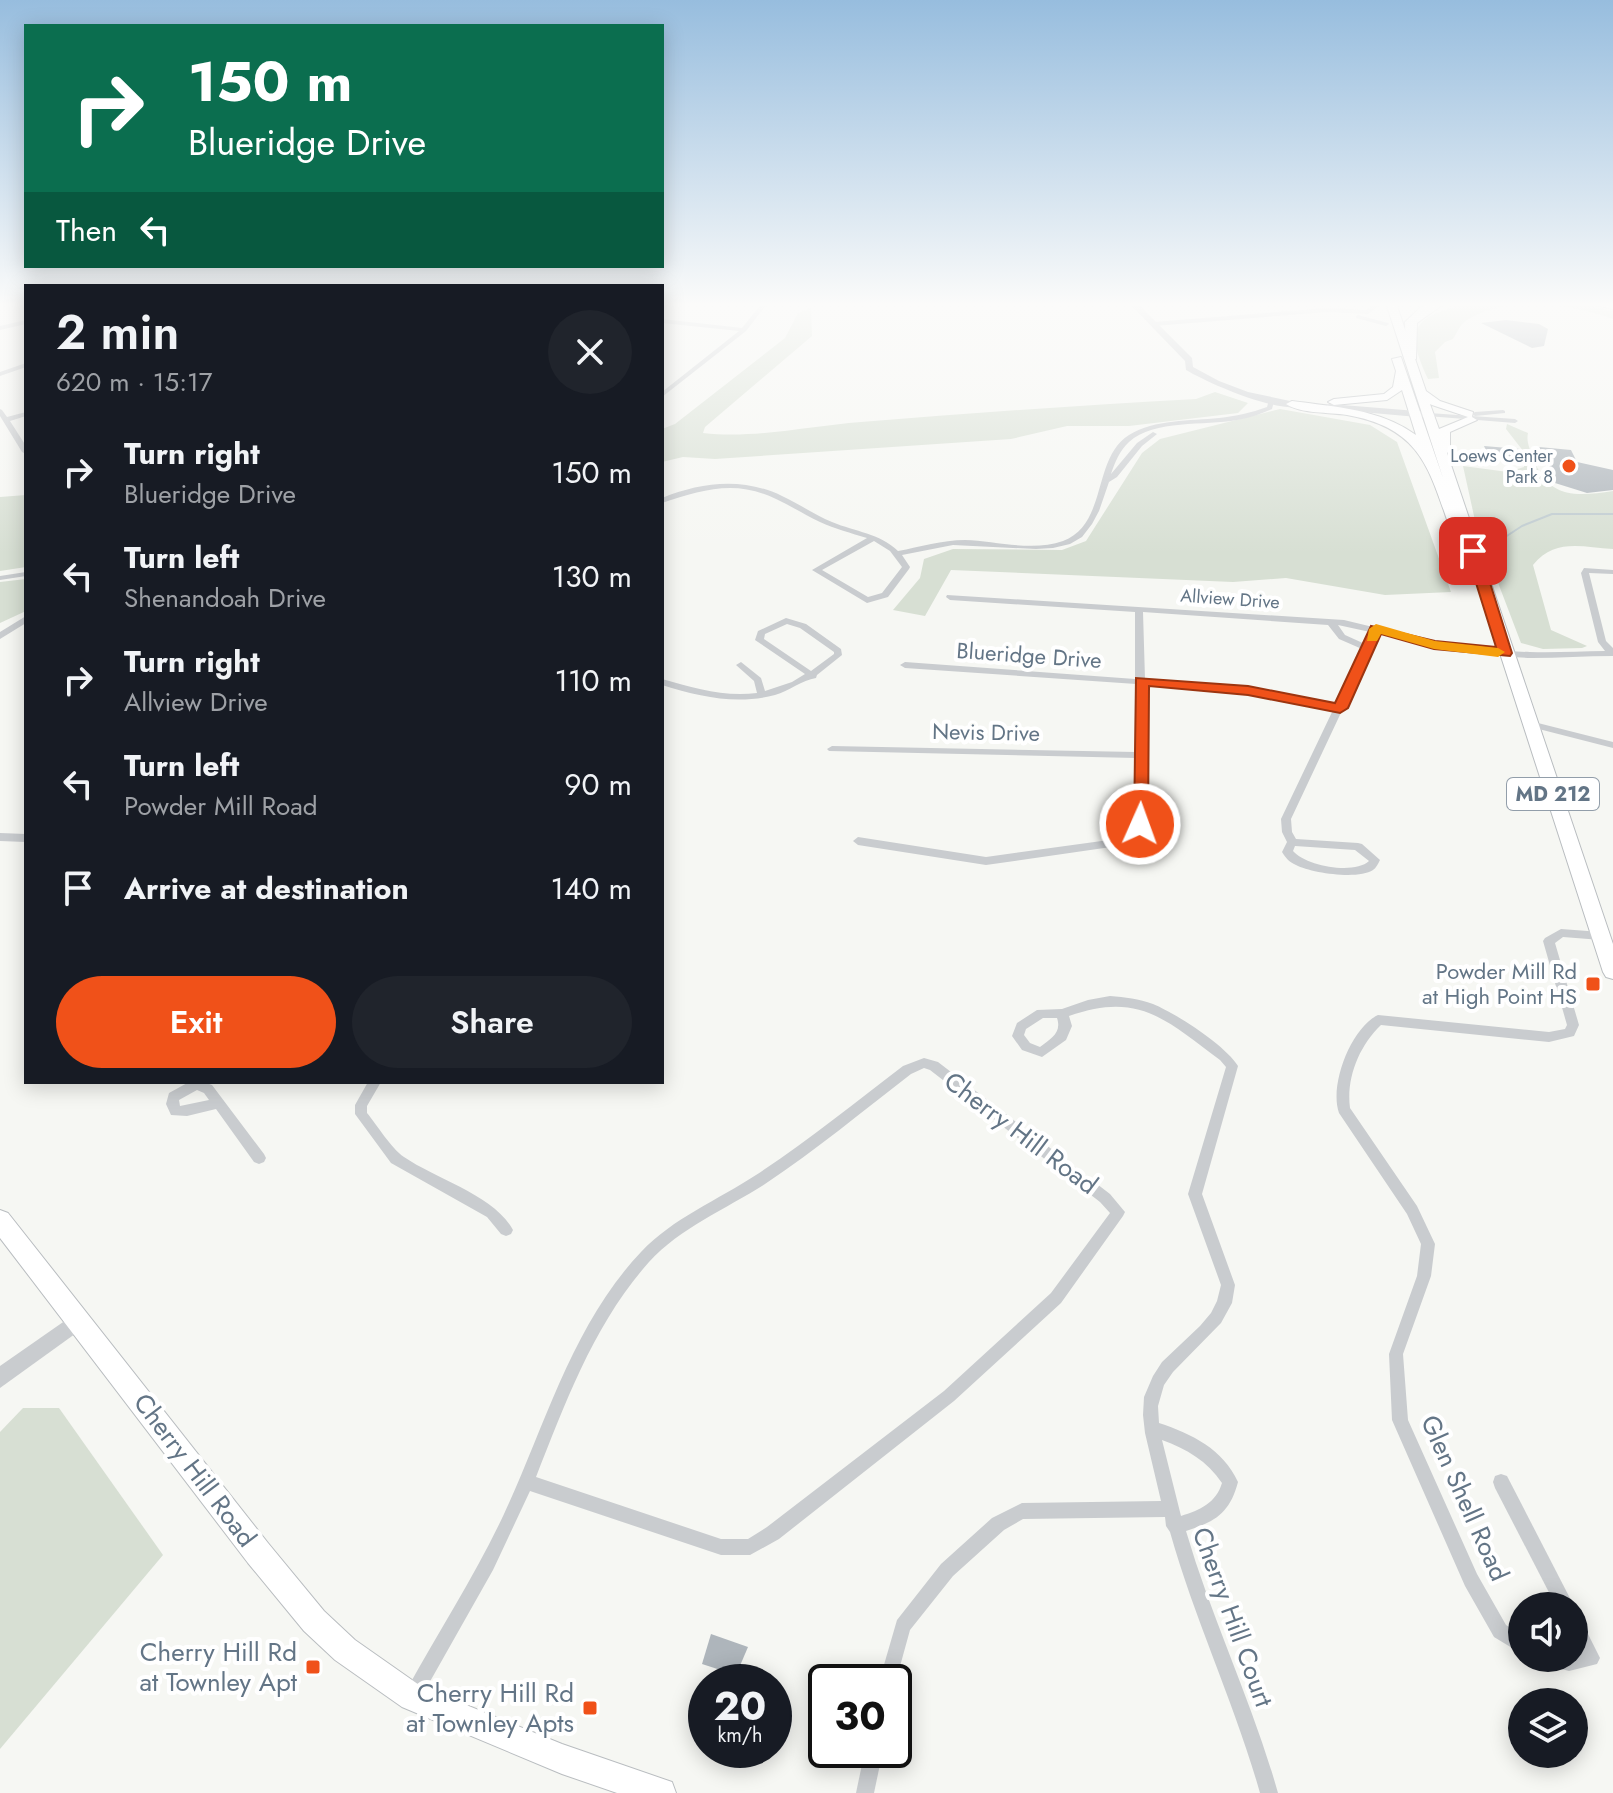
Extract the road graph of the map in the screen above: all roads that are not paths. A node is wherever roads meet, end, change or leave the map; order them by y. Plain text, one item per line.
1 (1229, 387) edge
2 (1252, 387) edge
3 (1398, 387) edge
4 (1409, 387) edge
5 (1420, 387) edge
6 (1422, 393) junction
7 (1271, 401) junction
8 (1326, 402) junction
9 (1292, 404) junction
10 (0, 411) edge
11 (1422, 412) junction
12 (1503, 412) dead end
13 (24, 415) edge
14 (1470, 417) junction
15 (6, 420) junction
16 (1515, 421) dead end
17 (1179, 425) junction
18 (1129, 444) junction
19 (24, 449) edge
20 (1431, 463) junction
21 (1446, 465) junction
22 (1109, 476) junction
23 (664, 500) edge
24 (875, 537) junction
25 (899, 553) junction
26 (1613, 572) edge
27 (24, 574) edge
28 (0, 578) edge
29 (1479, 578) junction
30 (950, 597) dead end
31 (1139, 609) junction
32 (24, 620) edge
33 (1331, 622) junction
34 (1376, 629) junction
35 (0, 636) edge
36 (1367, 648) junction
37 (1505, 653) junction
38 (1613, 653) edge
39 (741, 665) dead end
40 (905, 665) dead end
41 (813, 676) junction
42 (1141, 681) junction
43 (664, 683) edge
44 (762, 696) junction
45 (1340, 708) junction
46 (1530, 724) junction
47 (1613, 745) edge
48 (832, 749) dead end
49 (1140, 755) junction
50 (0, 837) edge
51 (24, 838) edge
52 (858, 841) dead end
53 (1292, 842) junction
54 (1601, 936) junction
55 (1613, 972) edge
56 (1062, 1014) dead end
57 (374, 1084) edge
58 (219, 1104) dead end
59 (259, 1158) dead end
60 (0, 1220) edge
61 (506, 1230) dead end
62 (79, 1320) junction
63 (0, 1378) edge
64 (1153, 1429) junction
65 (527, 1482) junction
66 (1501, 1482) dead end
67 (1172, 1518) junction
68 (1558, 1592) edge
69 (1508, 1636) edge
70 (893, 1664) edge
71 (412, 1697) junction
72 (870, 1768) edge
73 (661, 1793) edge
74 (865, 1793) edge
75 (1269, 1793) edge

1 - 7 street
2 - 8 street
3 - 8 main road
4 - 11 main road, MD 212
5 - 6 main road, MD 212
6 - 11 main road, MD 212
6 - 14 main road
7 - 9 street
7 - 17 street
8 - 11 street
9 - 11 street
9 - 20 main road
10 - 15 street
11 - 14 street
11 - 20 main road, MD 212
11 - 21 main road, MD 212
12 - 14 street
13 - 15 street
14 - 16 street
14 - 21 main road
15 - 19 street
17 - 18 street
17 - 18 street
18 - 22 street
18 - 22 street
20 - 29 main road, MD 212
21 - 29 main road, MD 212
22 - 25 street
23 - 24 street
24 - 25 street
24 - 25 street
26 - 38 street
27 - 28 street
29 - 37 main road, MD 212
30 - 31 street, Allview Drive
31 - 33 street, Allview Drive
31 - 42 street
32 - 35 street
33 - 34 street, Allview Drive
33 - 36 street
34 - 36 street
34 - 37 street, Allview Drive
36 - 45 street
37 - 38 street, Allview Drive
37 - 46 main road, MD 212
39 - 44 street
40 - 42 street, Blueridge Drive
41 - 41 street
41 - 44 street
42 - 45 street, Blueridge Drive
42 - 49 street
43 - 44 street
45 - 53 street
46 - 47 street
46 - 54 main road, MD 212
48 - 49 street, Nevis Drive
49 - 52 street
50 - 51 street
53 - 53 street
54 - 55 main road, MD 212
54 - 69 street, Glen Shell Road
56 - 64 street, Cherry Hill Court
57 - 61 street
58 - 59 street
60 - 62 main road, Cherry Hill Road
62 - 63 street
62 - 71 main road, Cherry Hill Road
64 - 67 street, Cherry Hill Court
64 - 67 street
65 - 65 street, Cherry Hill Road
65 - 71 street, Cherry Hill Road
66 - 68 street, Glen Shell Road
67 - 70 street
67 - 75 street, Cherry Hill Court
71 - 73 main road, Cherry Hill Road
72 - 74 street

